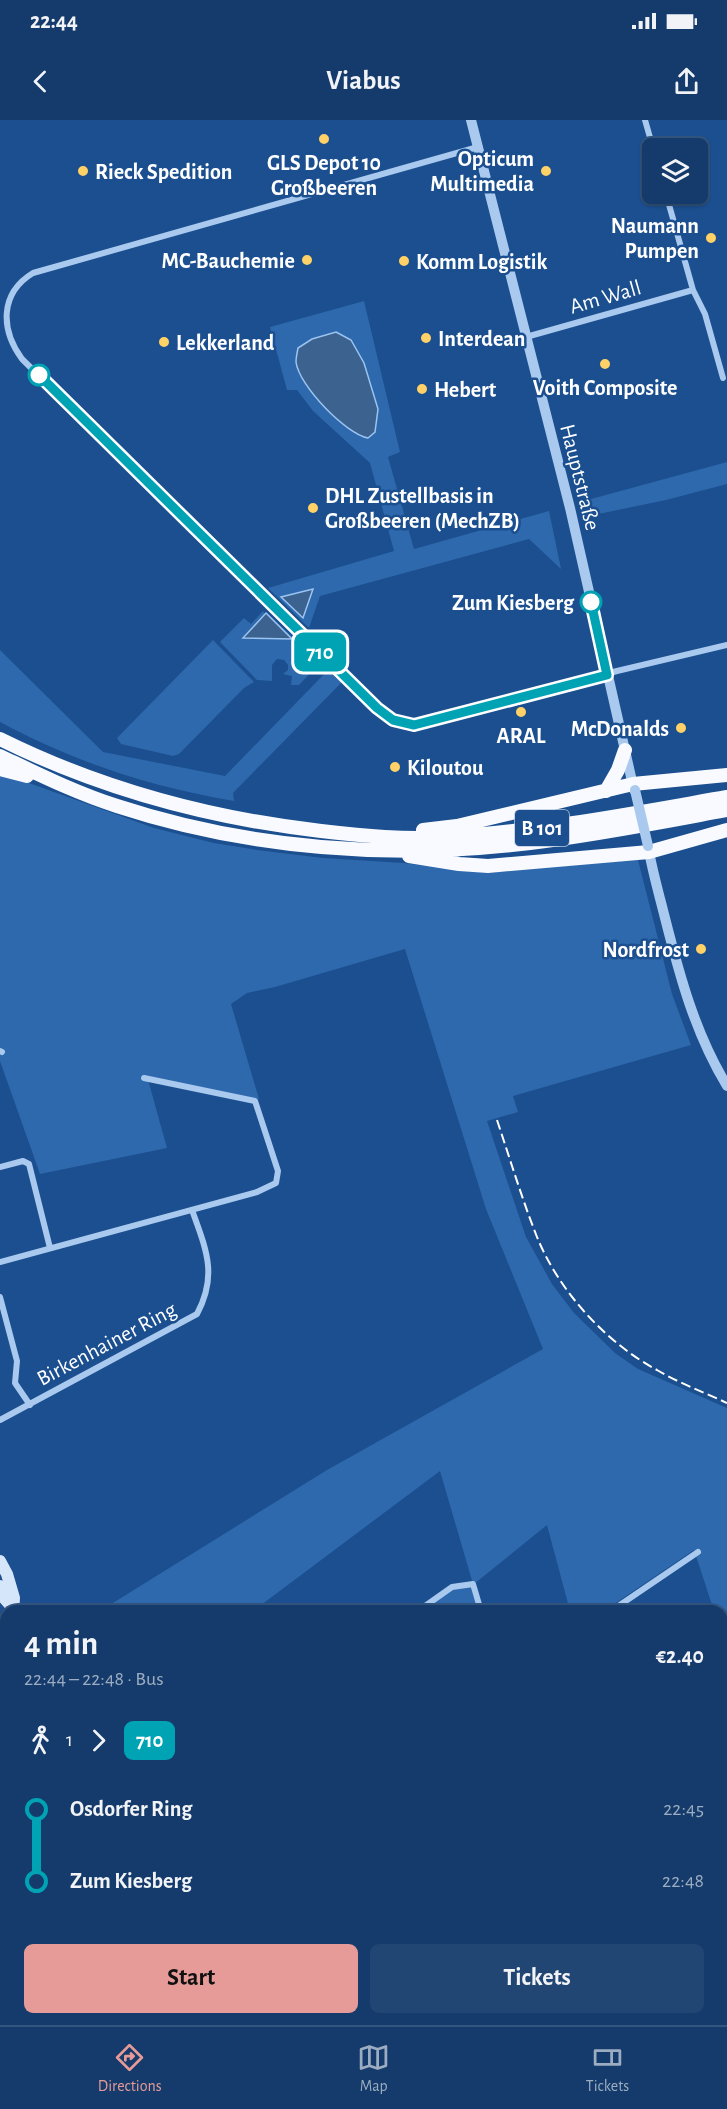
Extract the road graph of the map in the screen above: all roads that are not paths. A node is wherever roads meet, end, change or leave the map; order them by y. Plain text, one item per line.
1 (471, 120) edge
2 (645, 120) edge
3 (650, 138) edge
4 (478, 147) junction
5 (669, 204) edge
6 (693, 290) junction
7 (3, 303) edge
8 (526, 337) junction
9 (723, 378) dead end
10 (727, 645) edge
11 (607, 675) junction
12 (0, 739) edge
13 (625, 750) junction
14 (0, 756) edge
15 (0, 769) edge
16 (727, 775) edge
17 (52, 782) junction
18 (634, 787) junction
19 (606, 791) junction
20 (727, 797) edge
21 (727, 810) edge
22 (727, 830) edge
23 (356, 835) junction
24 (648, 849) junction
25 (390, 851) junction
26 (144, 1078) dead end
27 (727, 1086) edge
28 (0, 1167) edge
29 (192, 1210) junction
30 (50, 1248) junction
31 (0, 1262) edge
32 (0, 1297) edge
33 (30, 1405) junction
34 (0, 1420) edge
35 (698, 1552) dead end
36 (0, 1561) edge
37 (0, 1586) edge
38 (10, 1605) edge
39 (13, 1605) edge
40 (426, 1605) edge
41 (479, 1605) edge
42 (620, 1605) edge

1 - 4 street, Hauptstraße
2 - 3 street
4 - 7 street
4 - 8 street, Hauptstraße
5 - 6 street
6 - 8 street, Am Wall
6 - 9 street
7 - 11 street
8 - 11 street, Hauptstraße
10 - 11 street
11 - 13 street, Hauptstraße
12 - 23 highway, B 101
13 - 18 street, Hauptstraße
13 - 19 highway
14 - 17 highway, B 101
15 - 17 highway
16 - 18 highway
17 - 25 highway, B 101
18 - 19 highway
18 - 24 street, Hauptstraße, bridge
19 - 23 highway
20 - 23 highway, B 101
21 - 25 highway, B 101
22 - 24 highway
24 - 25 highway
24 - 27 street, Hauptstraße
26 - 29 street
28 - 30 street
29 - 30 street
29 - 33 street, Birkenhainer Ring
30 - 31 street
32 - 33 street
33 - 34 street, Birkenhainer Ring
35 - 42 street
36 - 39 main road
37 - 38 main road
40 - 41 street

